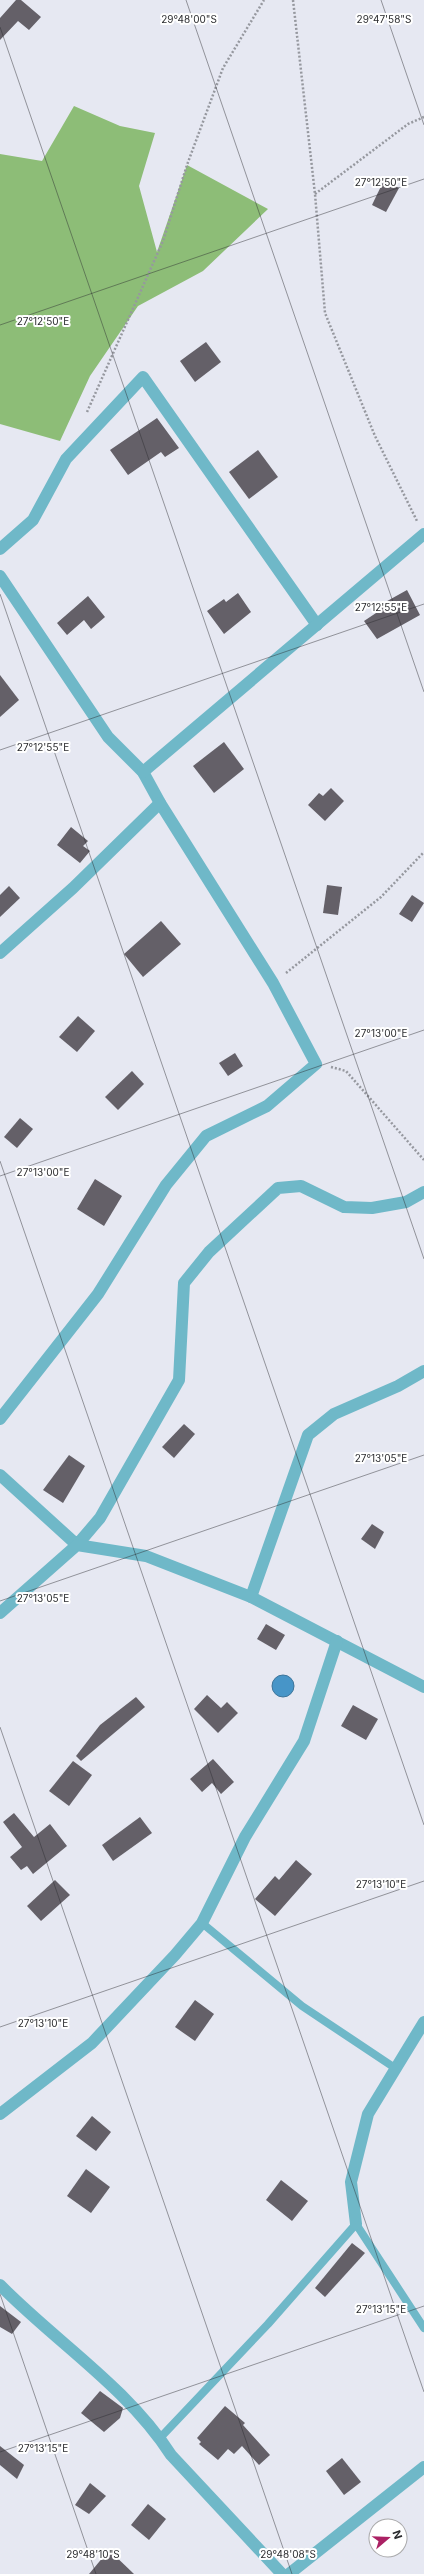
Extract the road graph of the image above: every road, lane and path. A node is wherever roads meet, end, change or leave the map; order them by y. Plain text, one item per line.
1 (264, 0) edge
2 (293, 0) edge
3 (424, 117) edge
4 (315, 194) junction
5 (85, 416) dead end
6 (424, 534) edge
7 (0, 549) edge
8 (0, 576) edge
9 (317, 625) junction
10 (143, 772) junction
11 (160, 803) junction
12 (424, 852) edge
13 (0, 953) edge
14 (273, 983) junction
15 (316, 1064) junction
16 (424, 1160) edge
17 (424, 1192) edge
18 (424, 1370) edge
19 (0, 1419) edge
20 (0, 1475) edge
21 (77, 1545) junction
22 (251, 1597) junction
23 (0, 1613) edge
24 (337, 1641) junction
25 (424, 1687) edge
26 (202, 1923) junction
27 (424, 2022) edge
28 (395, 2068) junction
29 (0, 2114) edge
30 (356, 2224) junction
31 (0, 2285) edge
32 (424, 2328) edge
33 (160, 2438) junction
34 (424, 2467) edge
35 (282, 2574) edge
36 (289, 2574) edge

1 - 5 path
2 - 4 path
3 - 4 path
4 - 6 path
6 - 9 street
7 - 9 street
8 - 10 street
9 - 10 street
10 - 11 street
11 - 13 street
11 - 14 street
12 - 14 path
14 - 15 street
15 - 16 path
15 - 19 street
17 - 21 street
18 - 22 street
20 - 21 street
21 - 22 street
21 - 23 street
22 - 24 street
24 - 25 street
24 - 26 street
26 - 28 lane
26 - 29 street
27 - 28 street
28 - 30 street
30 - 32 lane
30 - 33 lane
31 - 33 street
33 - 35 street
34 - 36 street

